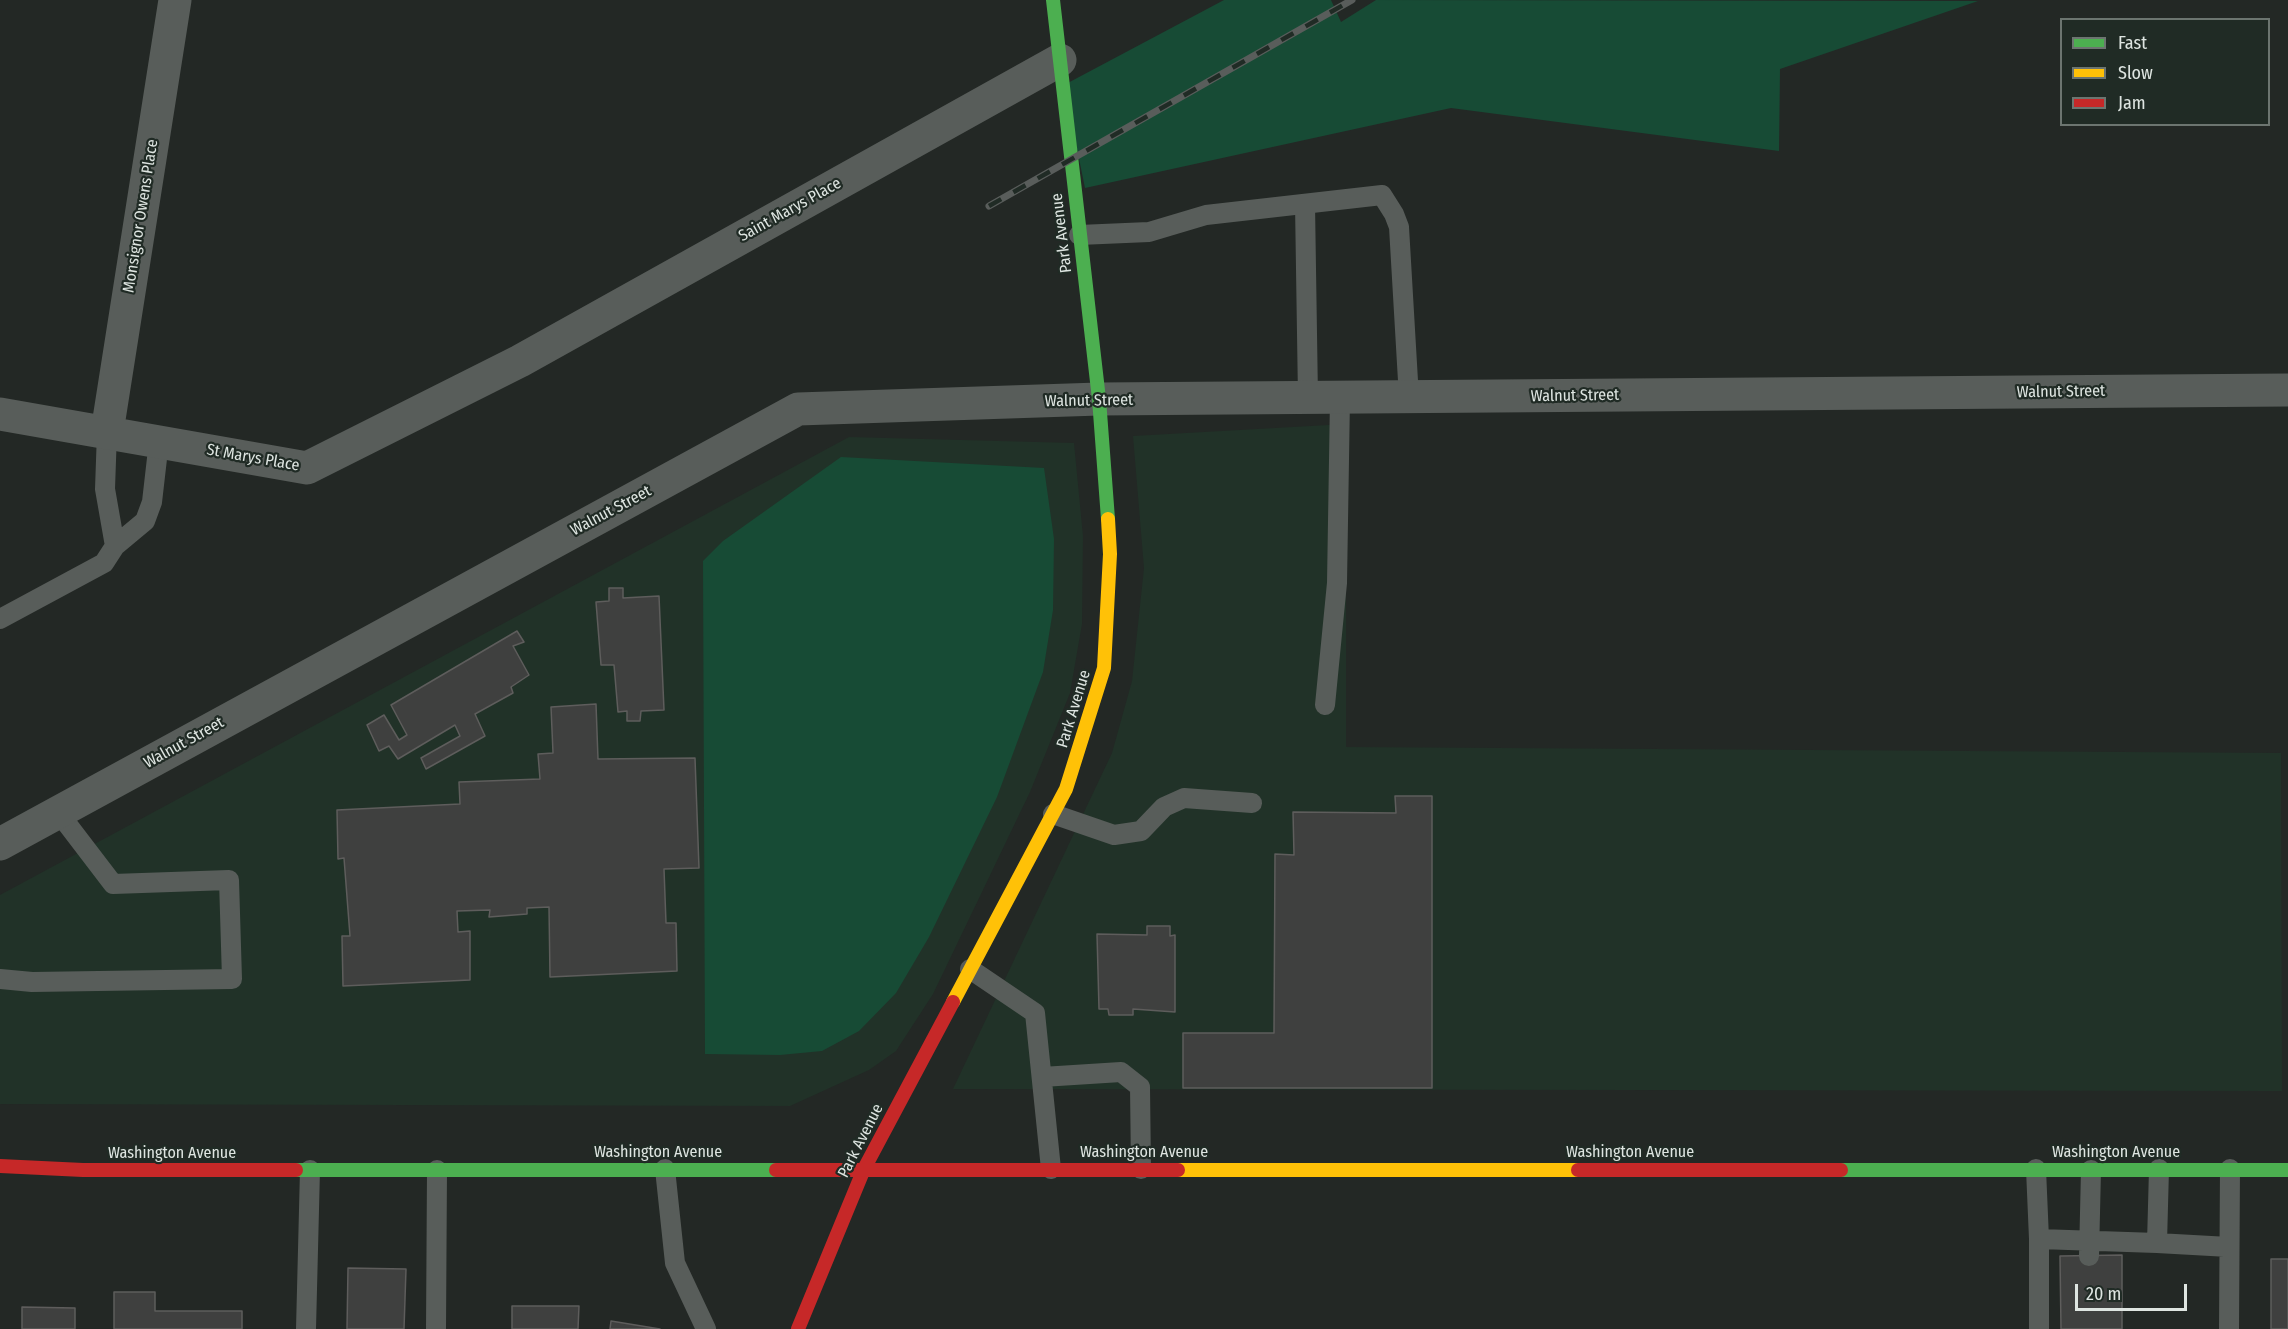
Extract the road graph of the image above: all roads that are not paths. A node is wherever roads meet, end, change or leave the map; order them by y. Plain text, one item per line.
1 (175, 0) edge
2 (1053, 0) edge
3 (1060, 60) junction
4 (1305, 204) junction
5 (1079, 235) junction
6 (520, 361) joint
7 (2288, 390) edge
8 (1308, 398) junction
9 (1340, 398) junction
10 (1409, 398) junction
11 (1099, 399) junction
12 (0, 414) edge
13 (107, 432) junction
14 (159, 441) junction
15 (116, 546) junction
16 (0, 619) edge
17 (1325, 705) dead end
18 (1252, 803) dead end
19 (58, 812) junction
20 (1053, 814) junction
21 (0, 844) edge
22 (970, 969) junction
23 (0, 979) edge
24 (1042, 1077) junction
25 (0, 1166) edge
26 (665, 1169) junction
27 (864, 1169) junction
28 (1051, 1169) junction
29 (1142, 1169) junction
30 (2036, 1169) junction
31 (2159, 1169) junction
32 (310, 1170) junction
33 (437, 1170) junction
34 (2091, 1170) junction
35 (2230, 1170) junction
36 (2288, 1170) edge
37 (2039, 1239) junction
38 (2157, 1243) junction
39 (2229, 1247) junction
40 (2089, 1248) junction
41 (306, 1329) edge
42 (436, 1329) edge
43 (706, 1329) edge
44 (798, 1329) edge
45 (2039, 1329) edge
46 (2229, 1329) edge

1 - 13 street, Monsignor Owens Place
2 - 3 main road, Park Avenue
3 - 5 main road, Park Avenue
3 - 6 street, Saint Marys Place
4 - 5 lane
4 - 8 lane
4 - 10 lane
5 - 11 main road, Park Avenue
6 - 14 street, St Marys Place
7 - 10 street, Walnut Street
8 - 9 street, Walnut Street
8 - 11 street, Walnut Street
9 - 10 street, Walnut Street
9 - 17 lane
11 - 19 street, Walnut Street
11 - 20 main road, Park Avenue
12 - 13 street, St Marys Place
13 - 14 street, St Marys Place
13 - 15 lane
14 - 15 lane
15 - 16 lane
18 - 20 lane
19 - 21 street, Walnut Street
19 - 23 lane
20 - 22 main road, Park Avenue
22 - 24 lane
22 - 27 main road, Park Avenue
24 - 28 lane
24 - 29 lane
25 - 32 main road, Washington Avenue
26 - 27 main road, Washington Avenue
26 - 33 main road, Washington Avenue
26 - 43 lane
27 - 28 main road, Washington Avenue
27 - 44 main road, Park Avenue
28 - 29 main road, Washington Avenue
29 - 30 main road, Washington Avenue
30 - 34 main road, Washington Avenue
30 - 37 lane
31 - 34 main road, Washington Avenue
31 - 35 main road, Washington Avenue
31 - 38 lane
32 - 33 main road, Washington Avenue
32 - 41 lane
33 - 42 lane
34 - 40 lane
35 - 36 main road, Washington Avenue
35 - 39 lane
37 - 40 lane
37 - 45 lane
38 - 39 lane
38 - 40 lane
39 - 46 lane

